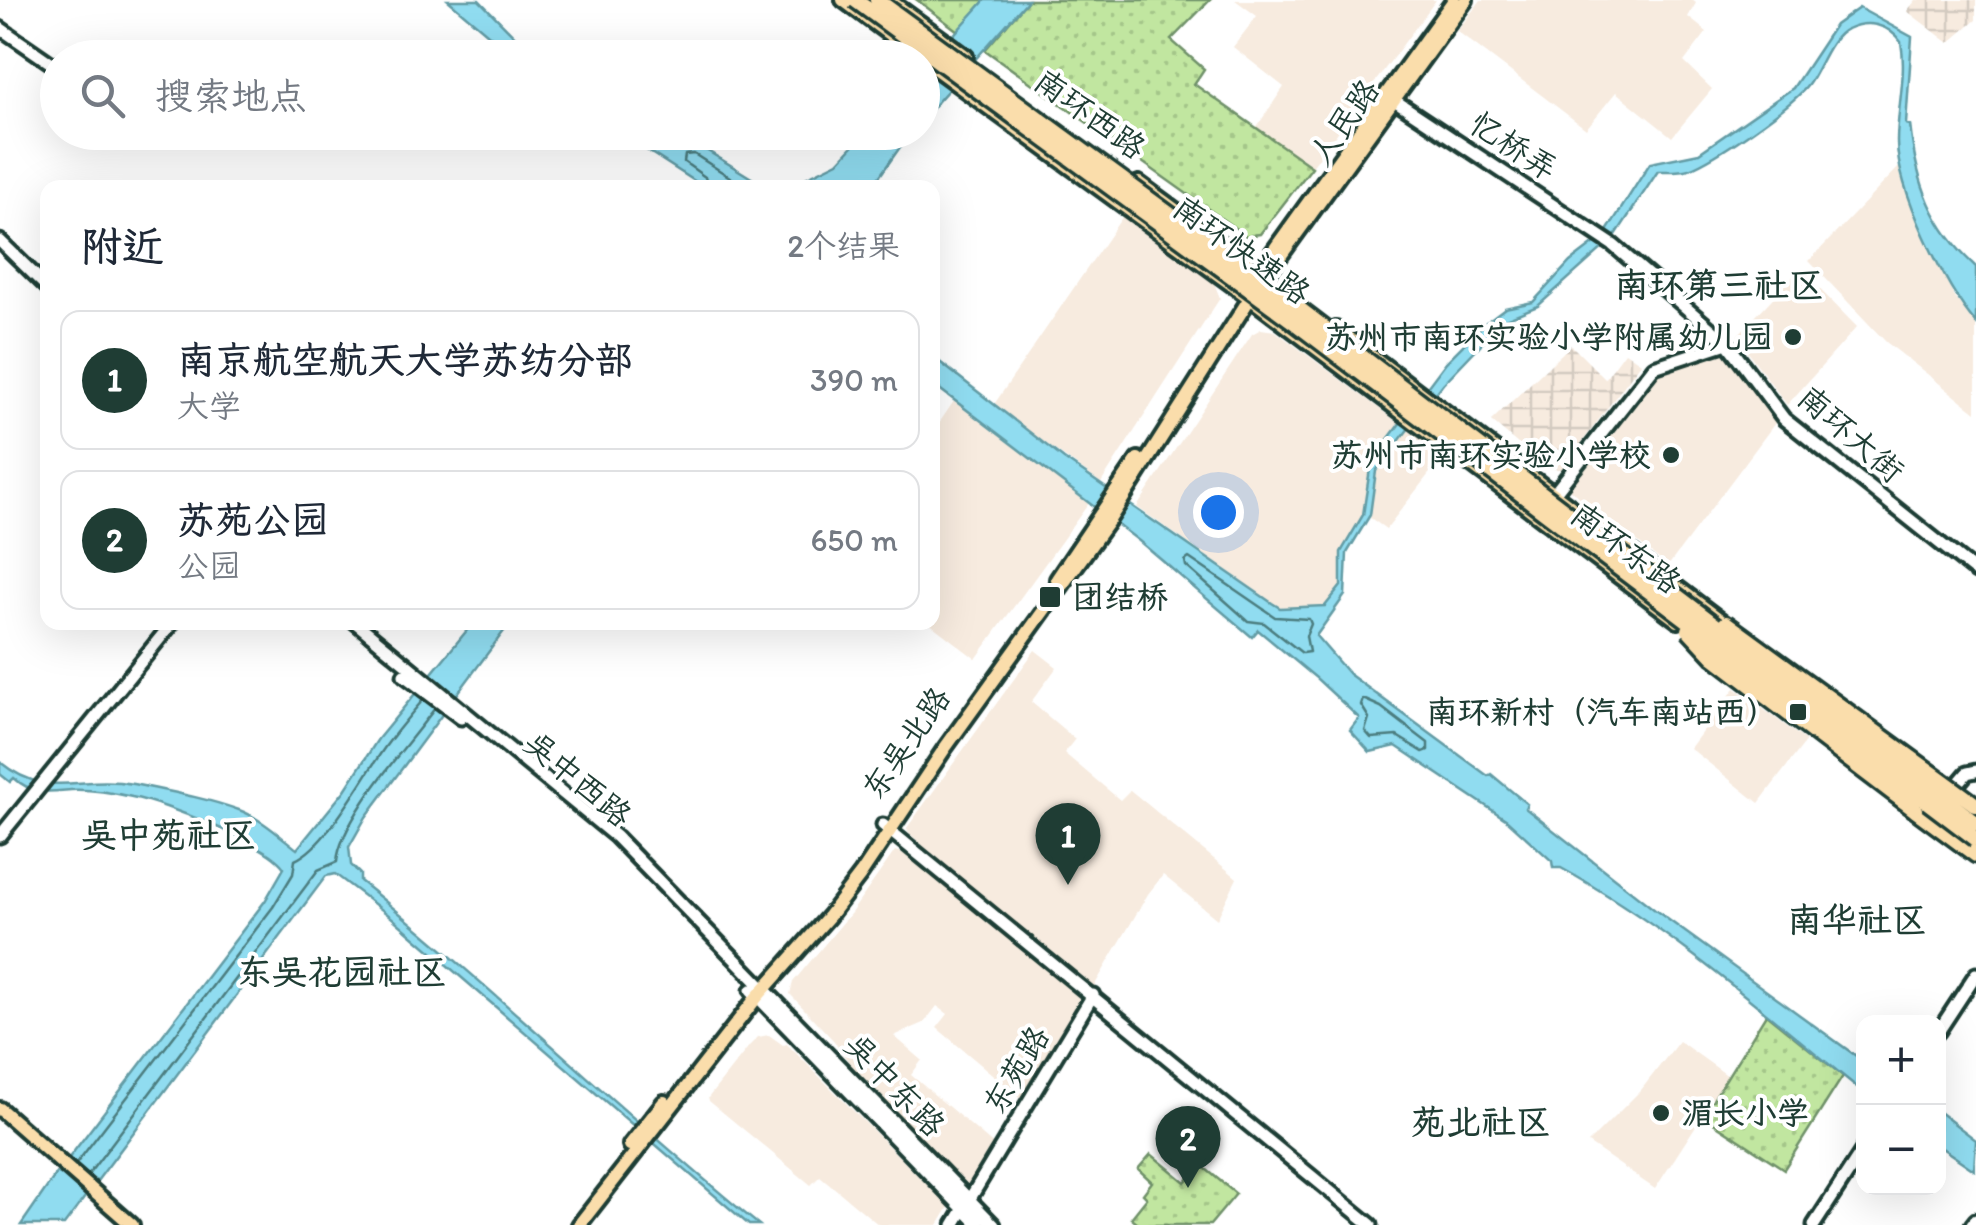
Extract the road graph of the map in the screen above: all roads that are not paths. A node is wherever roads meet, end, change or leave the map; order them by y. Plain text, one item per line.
1 (842, 0) edge
2 (855, 0) edge
3 (877, 0) edge
4 (889, 0) edge
5 (1454, 0) edge
6 (1466, 0) edge
7 (0, 28) edge
8 (896, 40) edge
9 (910, 40) edge
10 (932, 40) edge
11 (940, 46) edge
12 (40, 56) edge
13 (940, 62) edge
14 (940, 72) edge
15 (1389, 97) junction
16 (0, 232) edge
17 (0, 241) edge
18 (1613, 244) joint
19 (40, 270) edge
20 (1263, 274) junction
21 (40, 280) edge
22 (1247, 296) junction
23 (1728, 344) junction
24 (1554, 494) junction
25 (1536, 514) junction
26 (1976, 572) edge
27 (1665, 596) junction
28 (167, 630) edge
29 (354, 630) edge
30 (364, 630) edge
31 (418, 681) junction
32 (1830, 735) junction
33 (1976, 771) edge
34 (1976, 793) edge
35 (1950, 794) junction
36 (1976, 806) edge
37 (1934, 813) junction
38 (1976, 813) edge
39 (1976, 822) edge
40 (886, 827) junction
41 (0, 836) edge
42 (1976, 842) edge
43 (1976, 857) edge
44 (1976, 974) edge
45 (757, 991) junction
46 (1093, 995) junction
47 (1946, 1020) edge
48 (0, 1110) edge
49 (0, 1120) edge
50 (646, 1132) junction
51 (1856, 1160) edge
52 (58, 1165) junction
53 (91, 1195) junction
54 (967, 1205) junction
55 (120, 1225) edge
56 (132, 1225) edge
57 (568, 1225) edge
58 (578, 1225) edge
59 (954, 1225) edge
60 (980, 1225) edge
61 (994, 1225) edge
62 (1371, 1225) edge
63 (1814, 1225) edge

1 - 8 main road, 南环西路
2 - 9 highway, 南环快速路, bridge
3 - 10 highway, 南环快速路, bridge
4 - 20 main road, 南环西路, bridge
5 - 15 main road, 人民路
6 - 15 main road, 人民路
7 - 12 street
11 - 27 highway, 南环快速路, bridge
13 - 27 highway, 南环快速路, bridge
14 - 22 main road, 南环西路
15 - 18 street, 忆桥弄
15 - 20 main road, 人民路
16 - 19 street
17 - 21 street
18 - 23 street, 南环大街
20 - 22 main road, 东吴北路
20 - 24 main road, 南环东路
22 - 25 main road, 南环东路
22 - 40 main road, 东吴北路
23 - 24 street
23 - 26 street, 南环大街
24 - 25 street
24 - 35 main road, 南环东路
25 - 32 main road, 南环东路
27 - 36 highway, bridge
27 - 39 highway, 南环快速路, bridge
27 - 42 highway, 南环快速路, bridge
27 - 43 highway, bridge
28 - 41 street
29 - 31 street, 吴中西路
30 - 31 street, 吴中西路
31 - 45 street, 吴中西路
32 - 37 main road, 南环东路
32 - 43 main road
33 - 35 street
34 - 35 main road
35 - 37 street
35 - 38 main road, 南环东路
37 - 42 main road, 南环东路
40 - 45 main road, 东吴北路
40 - 46 street
44 - 47 street
45 - 50 main road, 东吴北路
45 - 54 street, 吴中东路
46 - 54 street, 东苑路
46 - 62 street
48 - 52 main road
49 - 52 main road
50 - 57 main road, 东吴北路
50 - 58 main road, 东吴北路
51 - 63 street
52 - 53 main road
53 - 55 main road
53 - 56 main road
54 - 59 street, 东苑路
54 - 60 street, 吴中东路
54 - 61 street, 吴中东路

